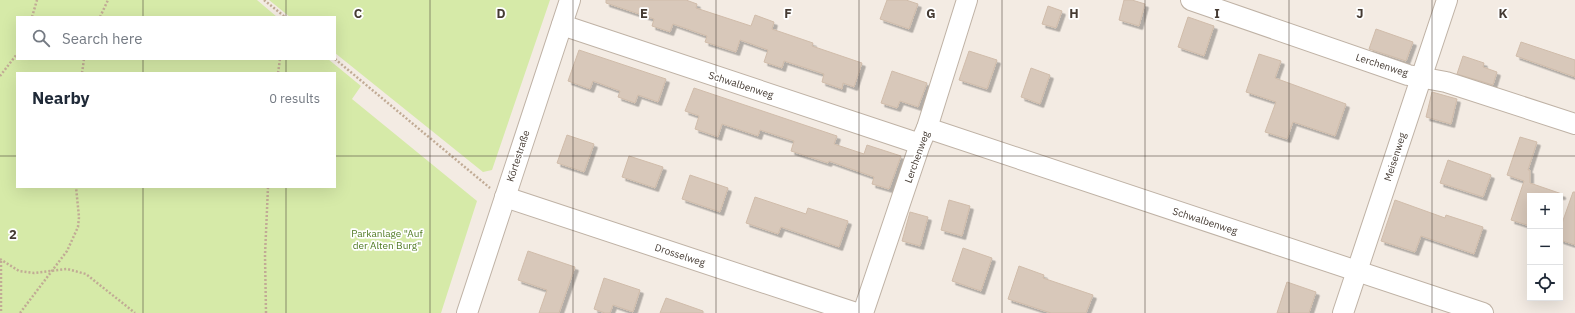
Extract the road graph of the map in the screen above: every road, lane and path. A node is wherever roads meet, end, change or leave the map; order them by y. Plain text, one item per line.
1 (37, 0) edge
2 (108, 0) edge
3 (264, 0) edge
4 (570, 0) edge
5 (968, 0) edge
6 (1191, 0) edge
7 (1447, 0) edge
8 (32, 16) edge
9 (100, 16) edge
10 (284, 16) edge
11 (562, 25) junction
12 (16, 55) edge
13 (84, 60) edge
14 (280, 60) edge
15 (336, 60) edge
16 (82, 72) edge
17 (278, 72) edge
18 (0, 76) edge
19 (1421, 77) junction
20 (1575, 124) edge
21 (924, 136) junction
22 (76, 188) edge
23 (268, 188) edge
24 (505, 197) junction
25 (1, 260) edge
26 (52, 270) junction
27 (1357, 272) junction
28 (1, 313) edge
29 (20, 313) edge
30 (135, 313) edge
31 (266, 313) edge
32 (467, 313) edge
33 (856, 313) edge
34 (863, 313) edge
35 (1342, 313) edge
36 (1483, 313) edge

1 - 8 path
2 - 9 path
3 - 10 path
4 - 11 street, Körtestraße
5 - 21 street, Lerchenweg
6 - 19 street, Lerchenweg
7 - 19 street, Meisenweg
11 - 21 street, Schwalbenweg
11 - 24 street, Körtestraße
12 - 18 path
13 - 16 path
14 - 17 path
15 - 24 path
19 - 20 street, Lerchenweg
19 - 27 street, Meisenweg
21 - 27 street, Schwalbenweg
21 - 34 street, Lerchenweg
22 - 26 path
23 - 31 path
24 - 32 street, Körtestraße
24 - 33 street, Drosselweg
25 - 26 path
25 - 28 path
26 - 29 path
26 - 30 path
27 - 35 street, Meisenweg
27 - 36 street, Schwalbenweg

